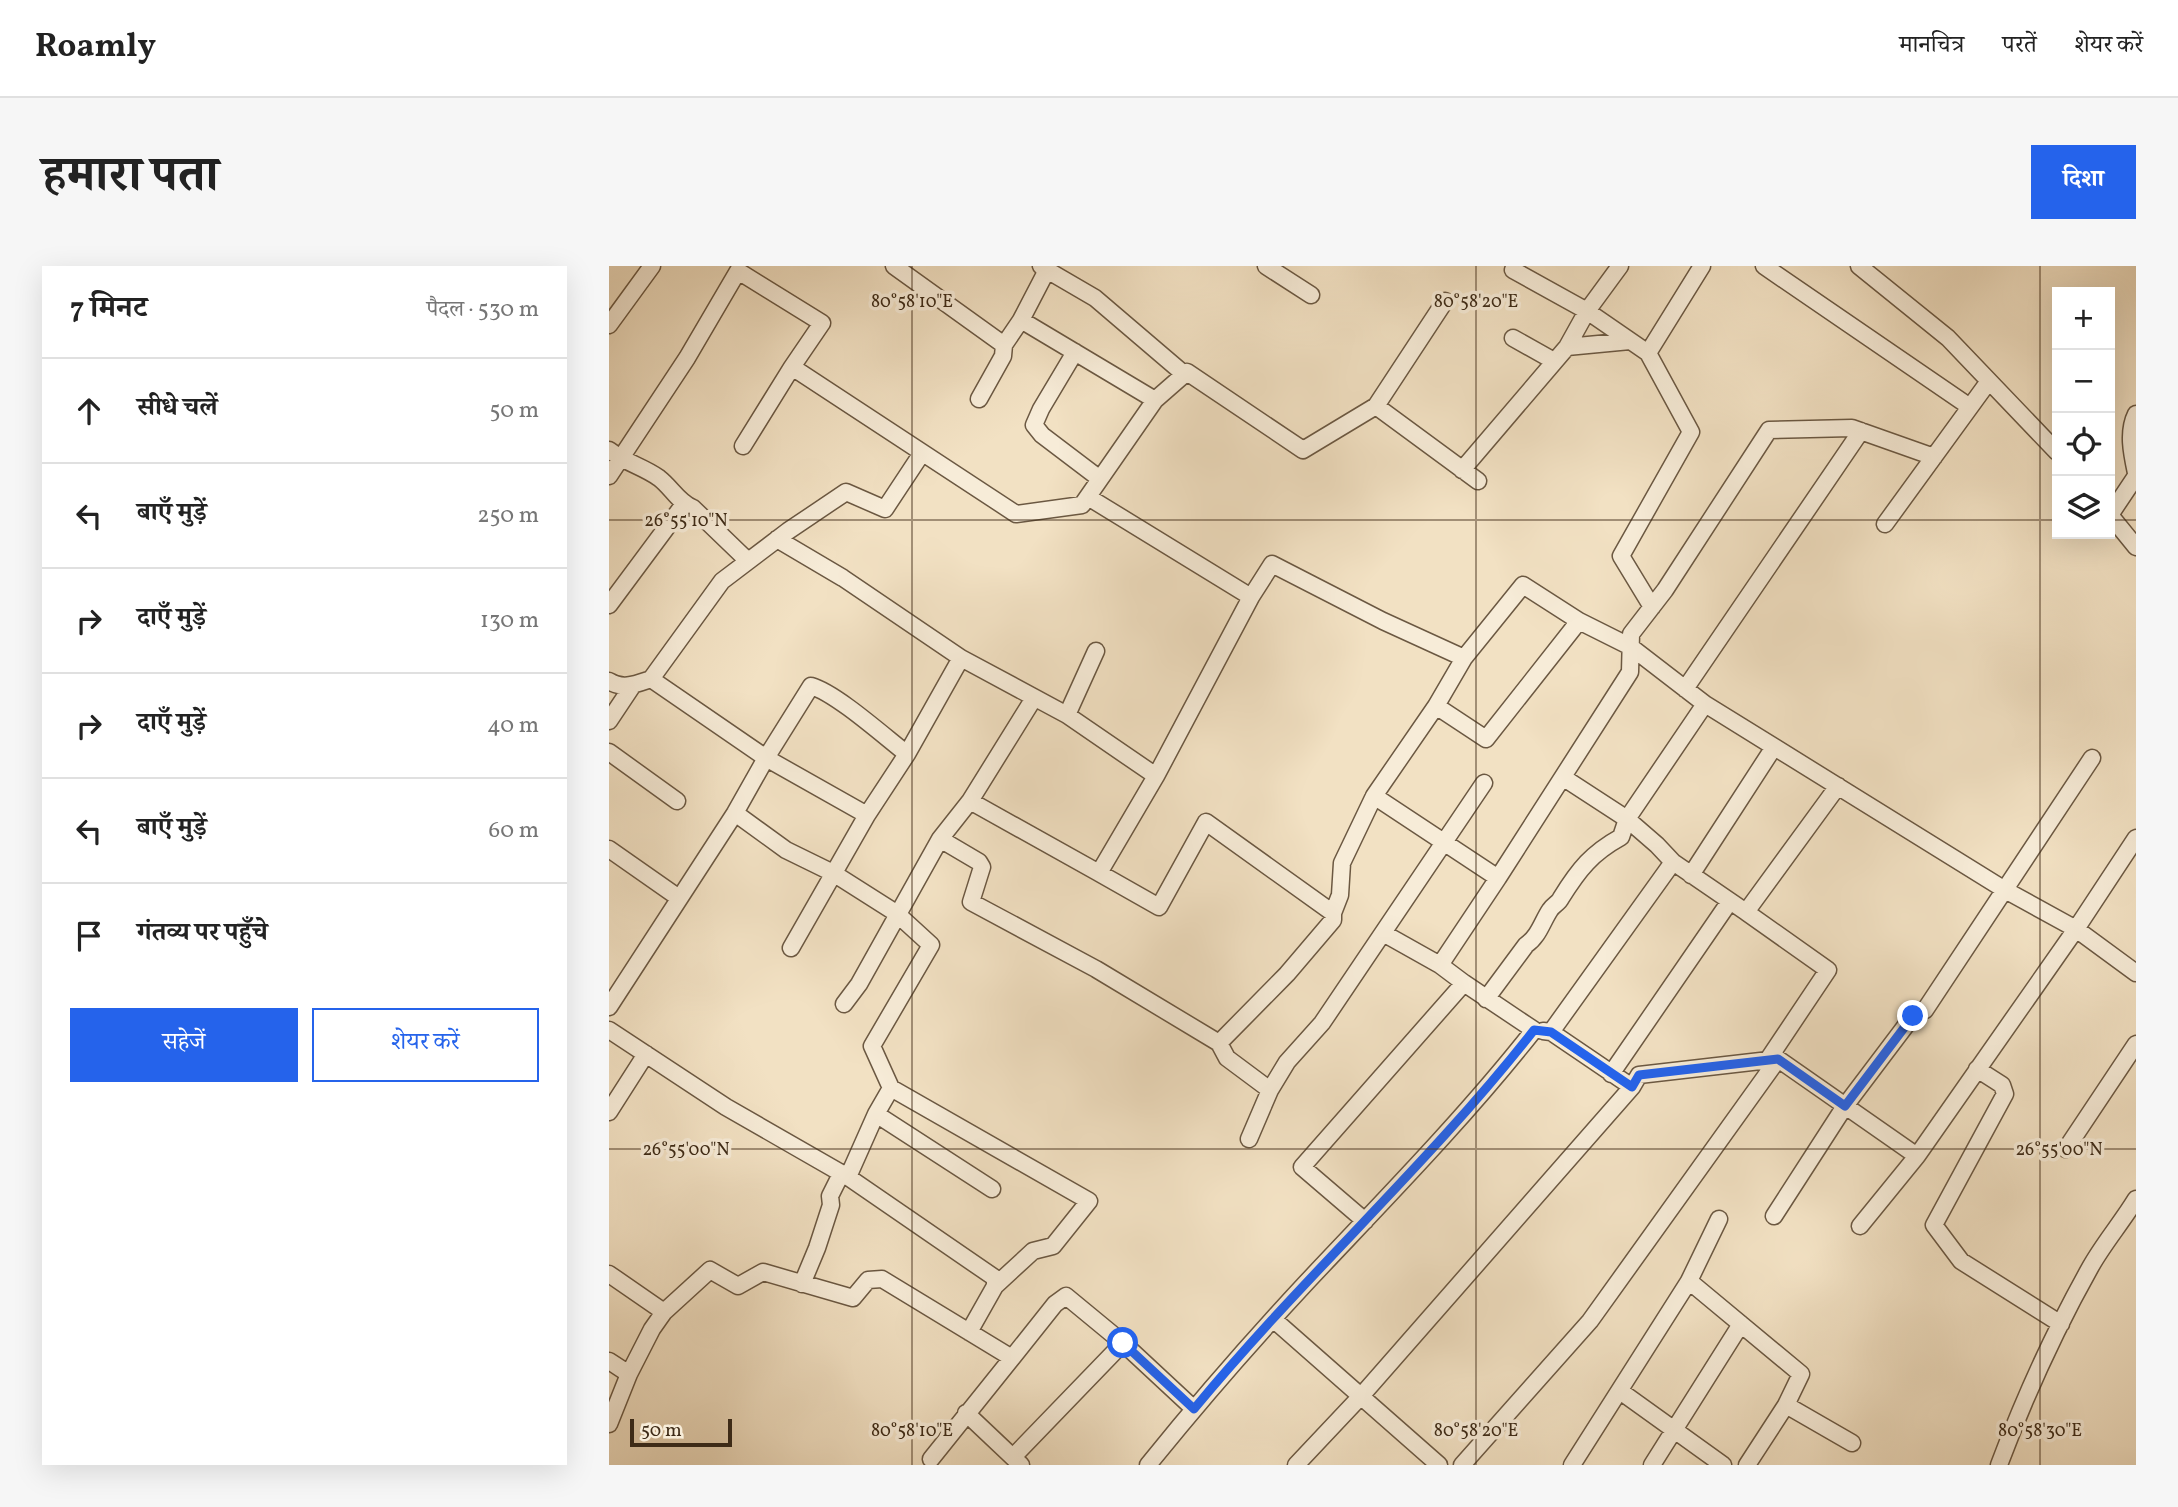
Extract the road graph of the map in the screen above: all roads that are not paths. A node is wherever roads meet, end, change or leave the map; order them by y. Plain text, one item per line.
1 (652, 266) edge
2 (894, 266) edge
3 (1266, 266) edge
4 (1620, 266) edge
5 (1702, 266) edge
6 (1763, 266) edge
7 (1859, 266) edge
8 (736, 268) edge
9 (1044, 268) edge
10 (1513, 270) dead end
11 (1880, 272) edge
12 (1311, 295) dead end
13 (1445, 302) dead end
14 (1587, 311) junction
15 (1021, 320) junction
16 (609, 326) edge
17 (1513, 338) dead end
18 (1630, 341) junction
19 (1004, 345) junction
20 (1567, 347) junction
21 (1075, 352) junction
22 (1648, 353) junction
23 (1554, 362) junction
24 (792, 367) junction
25 (1184, 374) junction
26 (1989, 381) junction
27 (979, 399) dead end
28 (1155, 400) junction
29 (1376, 406) junction
30 (1970, 407) junction
31 (2136, 414) edge
32 (1861, 431) junction
33 (743, 446) dead end
34 (2052, 448) edge
35 (922, 453) junction
36 (615, 455) edge
37 (1934, 457) junction
38 (1462, 470) junction
39 (2136, 475) edge
40 (609, 476) edge
41 (1100, 479) junction
42 (1478, 481) dead end
43 (1087, 497) junction
44 (684, 504) junction
45 (2115, 507) edge
46 (2115, 521) edge
47 (1885, 524) dead end
48 (777, 539) junction
49 (2136, 547) edge
50 (748, 561) junction
51 (1251, 597) junction
52 (609, 605) edge
53 (1651, 607) junction
54 (1579, 621) junction
55 (1631, 647) junction
56 (1097, 651) dead end
57 (961, 658) junction
58 (1464, 658) junction
59 (651, 679) junction
60 (609, 681) edge
61 (633, 685) junction
62 (1685, 688) junction
63 (1034, 698) junction
64 (1705, 704) junction
65 (1436, 705) junction
66 (1067, 715) junction
67 (609, 721) edge
68 (1774, 747) junction
69 (609, 752) edge
70 (907, 754) junction
71 (766, 758) junction
72 (2092, 758) dead end
73 (1156, 776) junction
74 (1564, 778) junction
75 (1484, 783) dead end
76 (1838, 786) junction
77 (1374, 796) junction
78 (677, 801) dead end
79 (969, 801) junction
80 (735, 813) junction
81 (867, 815) junction
82 (1627, 819) junction
83 (2136, 838) edge
84 (940, 839) junction
85 (1445, 842) junction
86 (609, 849) edge
87 (1673, 862) junction
88 (833, 873) junction
89 (1099, 873) junction
90 (1691, 875) junction
91 (1499, 878) junction
92 (2005, 890) junction
93 (680, 898) junction
94 (1730, 901) junction
95 (1746, 912) junction
96 (897, 913) junction
97 (1333, 914) junction
98 (2076, 929) junction
99 (1383, 933) junction
100 (790, 948) dead end
101 (1440, 965) junction
102 (2136, 973) edge
103 (1464, 983) junction
104 (1486, 999) junction
105 (844, 1004) dead end
106 (609, 1007) edge
107 (609, 1030) edge
108 (1534, 1030) junction
109 (1551, 1032) junction
110 (1220, 1043) junction
111 (2136, 1044) edge
112 (646, 1054) junction
113 (1773, 1060) junction
114 (1977, 1069) junction
115 (1611, 1074) junction
116 (1632, 1087) junction
117 (891, 1088) junction
118 (1270, 1090) junction
119 (1845, 1106) junction
120 (609, 1112) edge
121 (876, 1114) junction
122 (1249, 1139) dead end
123 (2066, 1149) dead end
124 (1917, 1156) junction
125 (845, 1176) junction
126 (992, 1189) dead end
127 (2136, 1199) edge
128 (1774, 1216) dead end
129 (1719, 1219) dead end
130 (1365, 1221) junction
131 (1860, 1226) dead end
132 (609, 1274) edge
133 (1689, 1280) junction
134 (802, 1284) junction
135 (995, 1286) junction
136 (664, 1312) junction
137 (1273, 1320) junction
138 (1741, 1324) junction
139 (2061, 1324) junction
140 (969, 1332) junction
141 (1123, 1343) junction
142 (1012, 1358) junction
143 (609, 1361) edge
144 (629, 1374) junction
145 (1620, 1391) junction
146 (1362, 1395) junction
147 (1786, 1405) junction
148 (1194, 1409) junction
149 (966, 1413) junction
150 (609, 1424) edge
151 (1672, 1429) junction
152 (1852, 1443) dead end
153 (931, 1459) dead end
154 (1017, 1461) edge
155 (1720, 1464) edge
156 (1148, 1465) edge
157 (1296, 1465) edge
158 (1439, 1465) edge
159 (1462, 1465) edge
160 (1572, 1465) edge
161 (1652, 1465) edge
162 (1747, 1465) edge
163 (1999, 1465) edge

1 - 16 street
2 - 19 street
3 - 12 street
4 - 14 street
5 - 22 street
6 - 30 street
7 - 11 street
8 - 24 street
8 - 36 street
9 - 15 street
9 - 25 street
10 - 14 street
11 - 26 street
13 - 29 street
14 - 18 street
14 - 20 street
15 - 19 street
15 - 21 street
17 - 23 street
18 - 20 street
18 - 22 street
19 - 27 street
20 - 23 street
21 - 28 street
21 - 41 street
22 - 53 street
23 - 38 street
24 - 33 street
24 - 35 street
25 - 28 street
25 - 29 street
26 - 30 street
26 - 34 street
28 - 41 street
29 - 38 street
30 - 37 street
31 - 39 street
32 - 37 street
32 - 53 street
32 - 62 street
35 - 43 street
35 - 48 street
36 - 40 street
36 - 44 street
37 - 47 street
38 - 42 street
39 - 45 street
41 - 43 street
43 - 51 street
44 - 50 street
44 - 52 street
46 - 49 street
48 - 50 street
48 - 57 street
50 - 59 street
51 - 58 street
51 - 73 street
53 - 55 street
54 - 55 street
54 - 58 street
54 - 65 street
55 - 62 street
55 - 74 street
56 - 66 street
57 - 63 street
57 - 70 street
58 - 65 street
59 - 61 street
59 - 71 street
60 - 61 street
61 - 67 street
62 - 64 street
63 - 66 street
63 - 79 street
64 - 68 street
64 - 82 street
65 - 77 street
66 - 73 street
68 - 76 street
68 - 90 street
69 - 78 street
70 - 71 street
70 - 81 street
71 - 80 street
71 - 81 street
72 - 92 street
73 - 89 street
74 - 82 street
74 - 91 street
75 - 85 street
76 - 92 street
76 - 95 street
77 - 85 street
77 - 97 street
79 - 84 street
79 - 89 street
80 - 88 street
80 - 93 street
81 - 88 street
82 - 87 street
82 - 104 street
83 - 98 street
84 - 96 street
84 - 110 street
85 - 91 street
85 - 99 street
86 - 93 street
87 - 90 street
87 - 109 street
88 - 96 street
88 - 100 street
89 - 97 street
90 - 94 street
91 - 101 street
92 - 98 street
92 - 119 street
93 - 106 street
94 - 95 street
94 - 115 street
95 - 113 street
96 - 105 street
96 - 117 street
97 - 110 street
98 - 102 street
98 - 114 street
99 - 101 street
99 - 118 street
101 - 103 street
103 - 104 street
103 - 130 street
104 - 108 street
107 - 112 street
108 - 109 street
108 - 130 street
109 - 115 street
110 - 118 street
111 - 123 street
112 - 120 street
112 - 125 street
113 - 116 street
113 - 119 street
113 - 159 street
114 - 124 street
114 - 139 street
115 - 116 street
116 - 146 street
117 - 121 street
117 - 135 street
118 - 122 street
119 - 124 street
119 - 128 street
121 - 125 street
121 - 126 street
124 - 131 street
125 - 134 street
125 - 135 street
127 - 139 street
129 - 133 street
130 - 137 street
132 - 136 street
133 - 138 street
133 - 145 street
134 - 136 street
134 - 140 street
135 - 140 street
136 - 144 street
137 - 146 street
137 - 148 street
138 - 147 street
138 - 151 street
139 - 163 street
140 - 142 street
141 - 142 street
141 - 148 street
141 - 154 street
142 - 149 street
143 - 144 street
144 - 150 street
145 - 151 street
145 - 160 street
146 - 157 street
146 - 158 street
147 - 152 street
147 - 162 street
148 - 156 street
149 - 153 street
149 - 154 street
151 - 155 street
151 - 161 street

